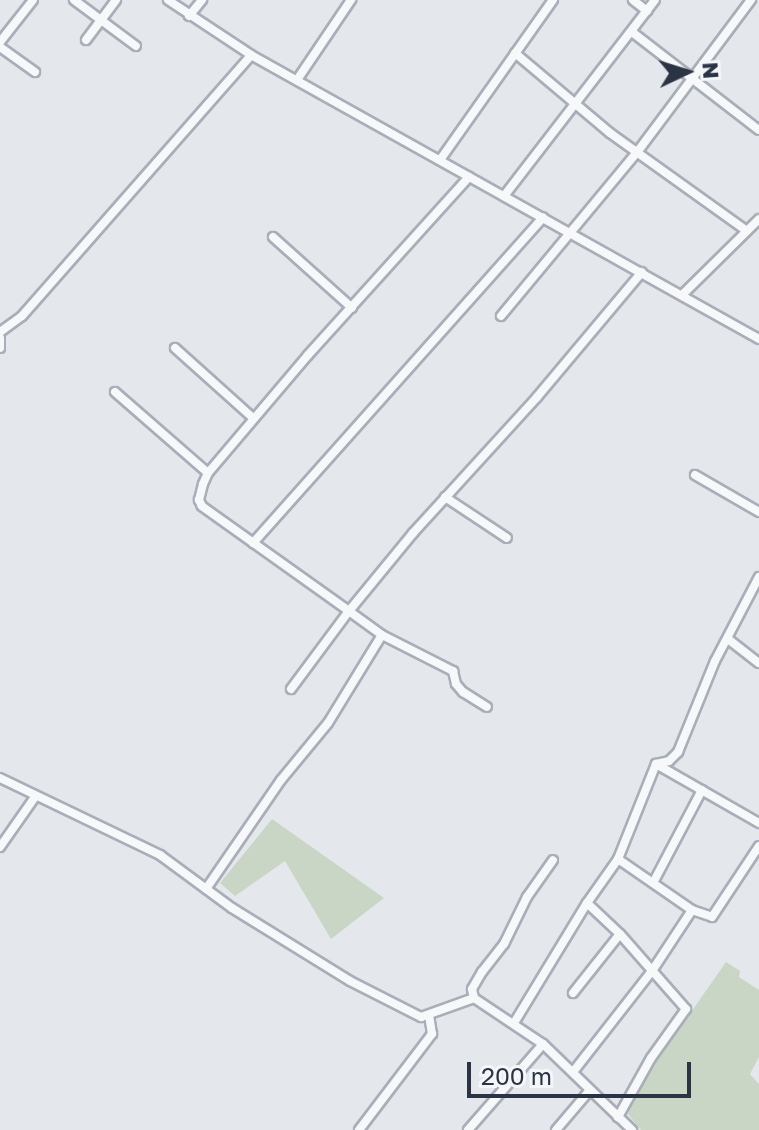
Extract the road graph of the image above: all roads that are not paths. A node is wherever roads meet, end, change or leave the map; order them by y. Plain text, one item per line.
1 (33, 0) edge
2 (74, 0) edge
3 (116, 0) edge
4 (168, 0) edge
5 (202, 0) edge
6 (351, 0) edge
7 (553, 0) edge
8 (633, 0) edge
9 (655, 0) edge
10 (751, 0) edge
11 (647, 11) junction
12 (189, 16) junction
13 (100, 19) junction
14 (632, 32) junction
15 (86, 40) dead end
16 (0, 44) edge
17 (136, 46) dead end
18 (515, 53) junction
19 (251, 55) junction
20 (35, 72) dead end
21 (692, 79) junction
22 (297, 80) junction
23 (576, 103) junction
24 (759, 130) edge
25 (638, 151) junction
26 (440, 160) junction
27 (469, 177) junction
28 (504, 196) junction
29 (543, 217) junction
30 (759, 219) edge
31 (747, 231) junction
32 (573, 233) junction
33 (273, 237) dead end
34 (642, 272) junction
35 (682, 295) junction
36 (352, 308) junction
37 (501, 316) dead end
38 (0, 335) edge
39 (758, 336) edge
40 (0, 348) edge
41 (175, 348) dead end
42 (115, 392) dead end
43 (253, 418) junction
44 (208, 473) junction
45 (695, 475) dead end
46 (445, 497) junction
47 (759, 512) edge
48 (507, 538) dead end
49 (253, 543) junction
50 (759, 577) edge
51 (349, 611) junction
52 (382, 635) junction
53 (728, 639) junction
54 (759, 663) edge
55 (291, 689) dead end
56 (487, 707) dead end
57 (656, 764) junction
58 (0, 778) edge
59 (702, 790) junction
60 (35, 797) junction
61 (759, 823) edge
62 (759, 846) edge
63 (0, 847) edge
64 (618, 859) junction
65 (553, 860) dead end
66 (653, 883) junction
67 (206, 889) junction
68 (587, 903) junction
69 (692, 910) junction
70 (620, 934) junction
71 (652, 971) junction
72 (573, 993) dead end
73 (474, 998) junction
74 (429, 1016) junction
75 (514, 1023) junction
76 (543, 1044) junction
77 (573, 1072) junction
78 (590, 1090) junction
79 (618, 1117) junction
80 (359, 1130) edge
81 (468, 1130) edge
82 (556, 1130) edge
83 (632, 1130) edge

1 - 16 street
2 - 13 street
3 - 13 street
4 - 12 street
5 - 12 street
6 - 22 street
7 - 18 street
8 - 11 street
9 - 11 street
10 - 21 street
11 - 14 street
12 - 19 street
13 - 15 street
13 - 17 street
14 - 21 street
14 - 23 street
16 - 20 street
18 - 23 street
18 - 26 street
19 - 22 street
19 - 38 street
21 - 24 street
21 - 25 street
22 - 26 street
23 - 25 street
23 - 28 street
25 - 31 street
25 - 32 street
26 - 27 street
27 - 28 street
27 - 36 street
28 - 29 street
29 - 32 street
29 - 49 street
30 - 31 street
31 - 35 street
32 - 34 street
32 - 37 street
33 - 36 street
34 - 35 street
34 - 46 street
35 - 39 street
36 - 43 street
38 - 40 street
41 - 43 street
42 - 44 street
43 - 44 street
44 - 49 street
45 - 47 street
46 - 48 street
46 - 51 street
49 - 51 street
50 - 53 street
51 - 52 street
51 - 55 street
52 - 56 street
52 - 67 street
53 - 54 street
53 - 57 street
57 - 59 street
57 - 64 street
58 - 60 street
59 - 61 street
59 - 66 street
60 - 63 street
60 - 67 street
62 - 69 street
64 - 66 street
64 - 68 street
65 - 73 street
66 - 69 street
67 - 74 street
68 - 70 street
68 - 75 street
69 - 71 street
70 - 71 street
70 - 72 street
71 - 77 street
71 - 79 street
73 - 74 street
73 - 75 street
74 - 80 street
75 - 76 street
76 - 77 street
76 - 81 street
77 - 78 street
78 - 79 street
78 - 82 street
79 - 83 street

